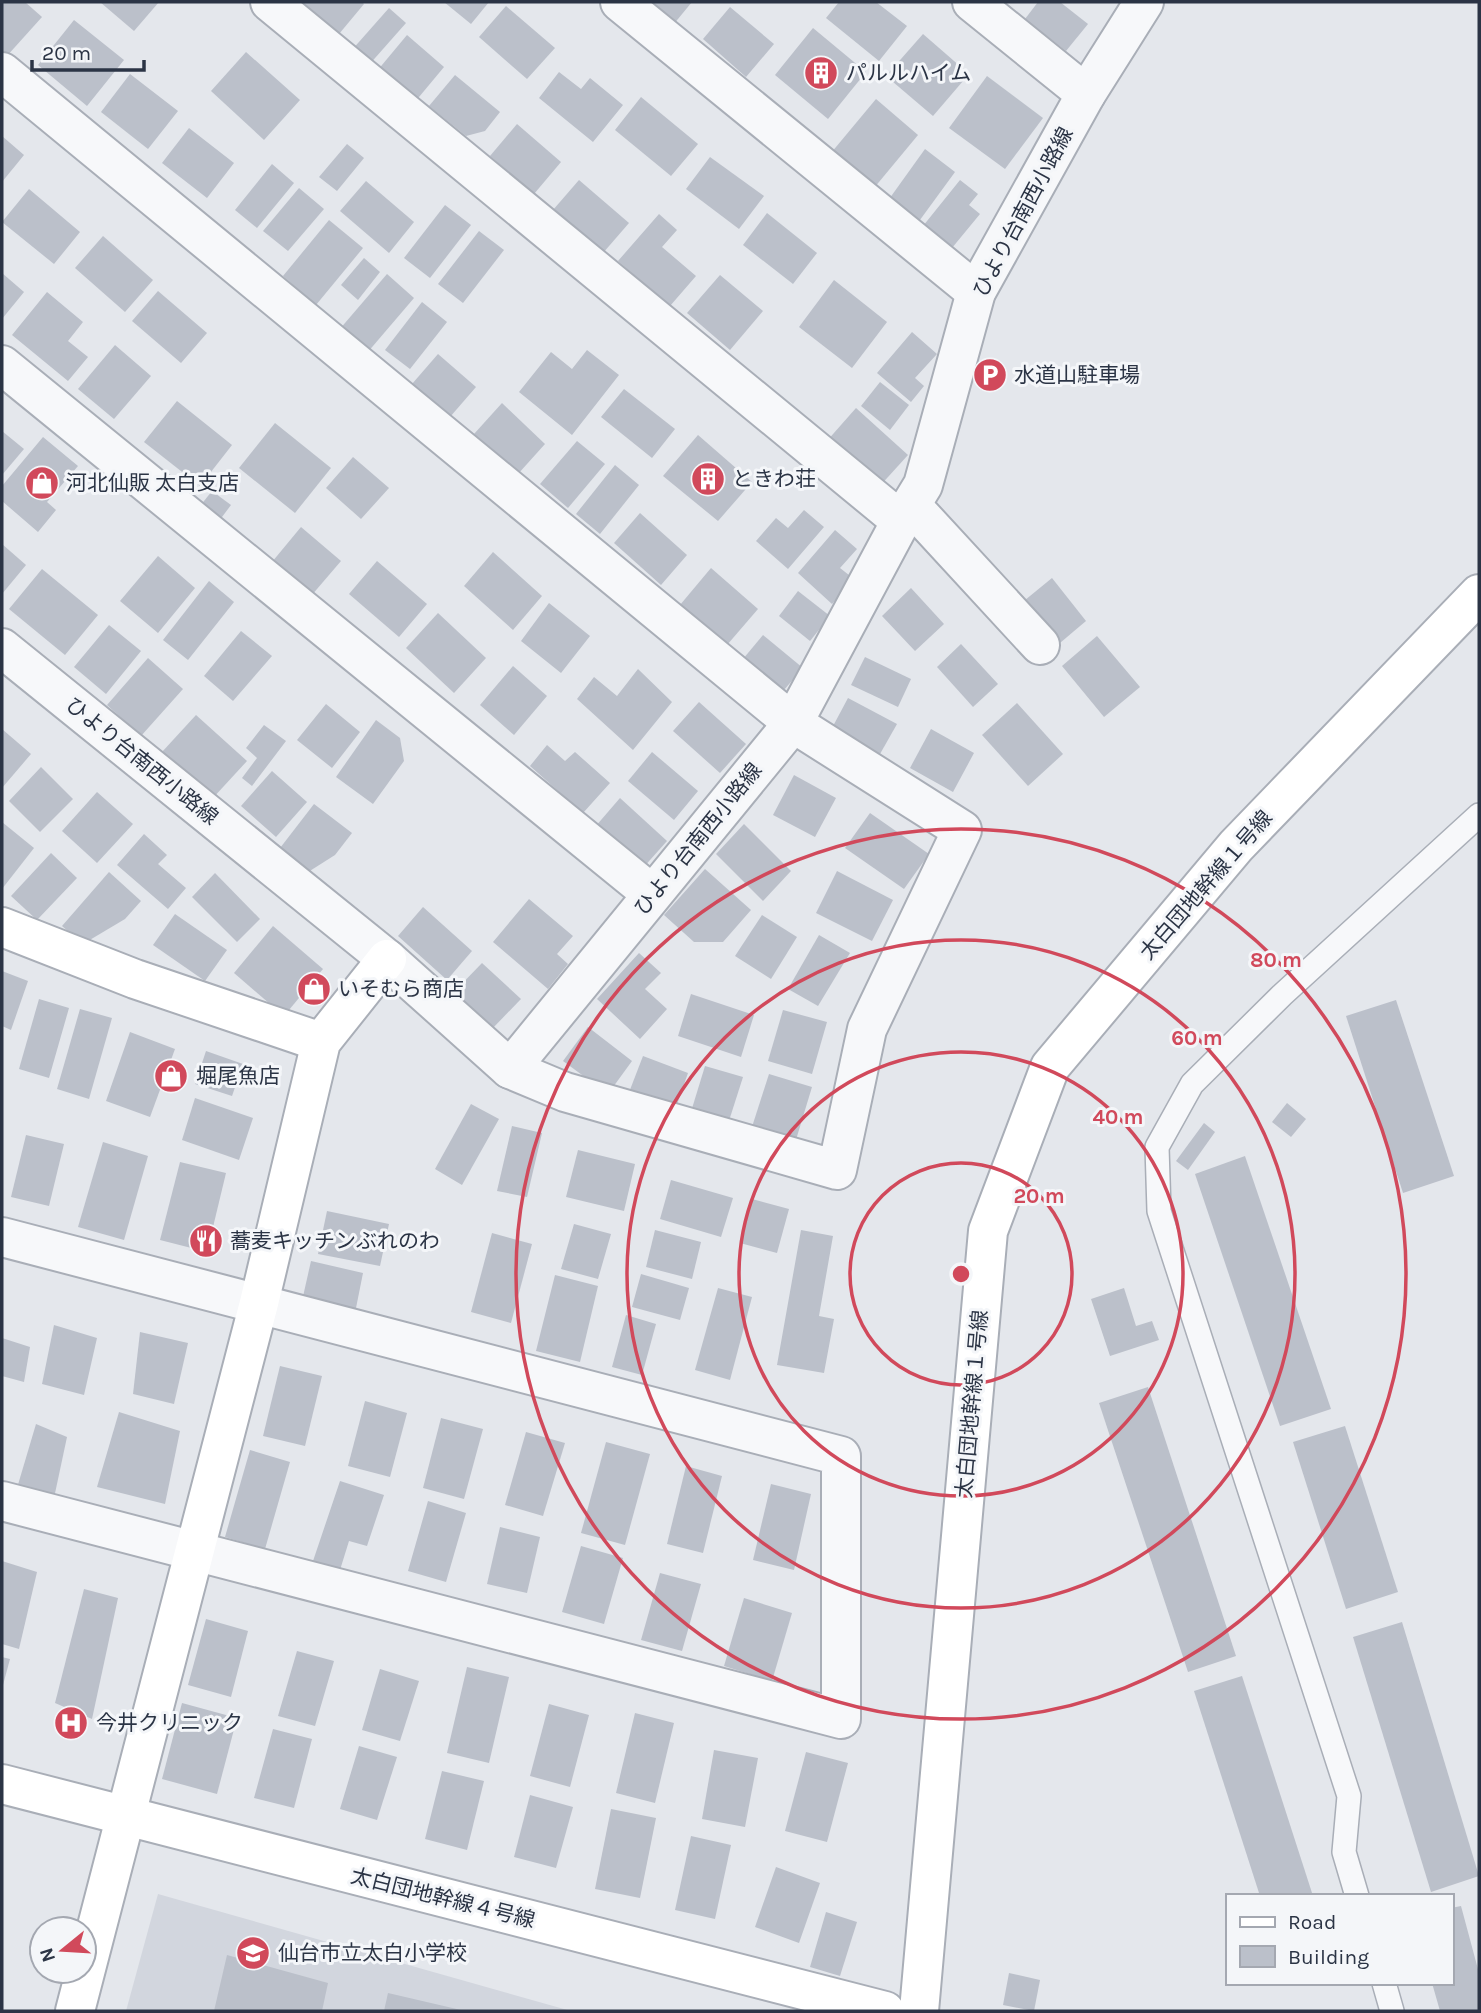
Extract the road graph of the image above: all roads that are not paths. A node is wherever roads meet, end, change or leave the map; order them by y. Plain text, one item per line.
1 (270, 2) edge
2 (620, 2) edge
3 (972, 2) edge
4 (1144, 2) edge
5 (2, 72) edge
6 (1086, 94) junction
7 (976, 292) junction
8 (2, 365) edge
9 (906, 513) junction
10 (1479, 594) edge
11 (1040, 645) dead end
12 (2, 649) edge
13 (793, 723) junction
14 (1479, 815) edge
15 (652, 894) junction
16 (2, 927) edge
17 (387, 959) junction
18 (321, 1042) junction
19 (510, 1069) junction
20 (2, 1237) edge
21 (259, 1303) junction
22 (2, 1501) edge
23 (194, 1550) junction
24 (2, 1784) edge
25 (125, 1816) junction
26 (1356, 1894) edge
27 (1385, 1985) edge
28 (75, 2011) edge
29 (885, 2011) edge
30 (919, 2011) edge
31 (1392, 2011) edge

1 - 9 street
2 - 7 street
3 - 6 street
4 - 6 street, ひより台南西小路線
5 - 13 street
6 - 7 street, ひより台南西小路線
7 - 9 street, ひより台南西小路線
8 - 15 street
9 - 11 street
9 - 13 street, ひより台南西小路線
10 - 30 street, 太白団地幹線１号線
12 - 17 street, ひより台南西小路線
13 - 15 street, ひより台南西小路線
13 - 19 street
14 - 26 lane
15 - 19 street, ひより台南西小路線
16 - 18 street
17 - 18 street
17 - 19 street, ひより台南西小路線
18 - 21 street
20 - 21 street
21 - 23 street
21 - 23 street
22 - 23 street
23 - 25 street
24 - 25 street, 太白団地幹線４号線
25 - 28 street
25 - 29 street, 太白団地幹線４号線
27 - 31 lane

